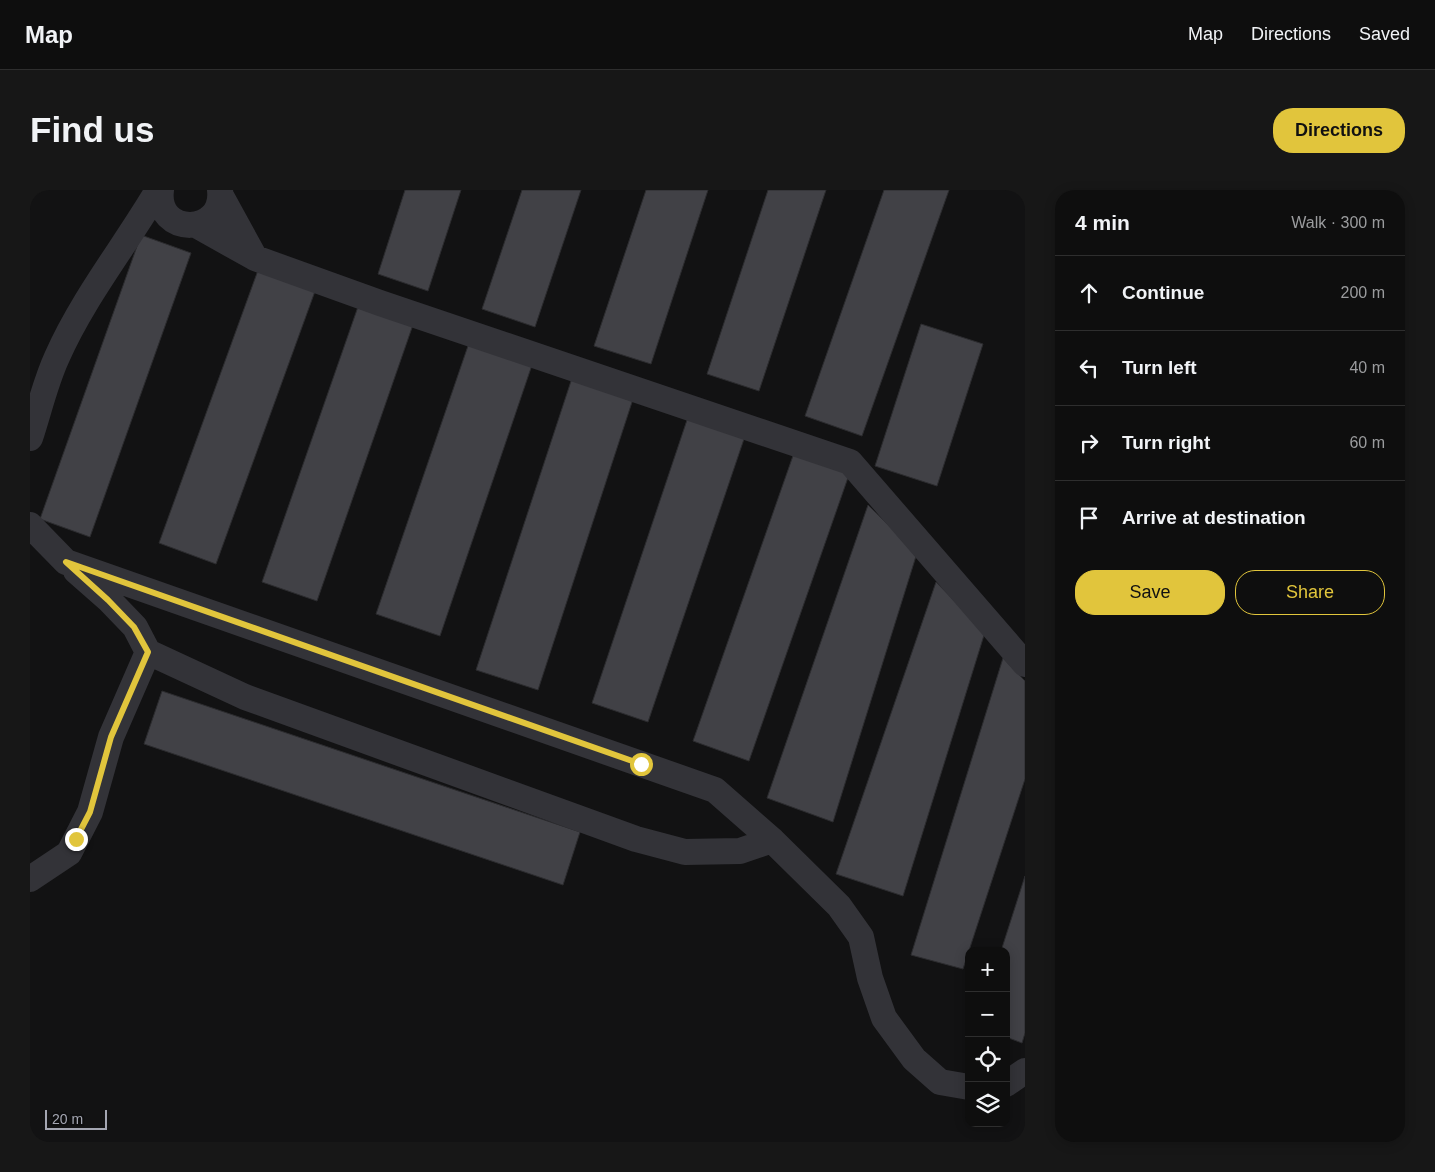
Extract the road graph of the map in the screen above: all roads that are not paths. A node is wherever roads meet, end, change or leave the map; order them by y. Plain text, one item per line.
1 (159, 190) edge
2 (221, 193) edge
3 (186, 224) junction
4 (133, 232) junction
5 (255, 258) junction
6 (30, 438) edge
7 (30, 525) edge
8 (66, 562) junction
9 (148, 652) junction
10 (1025, 664) edge
11 (772, 840) junction
12 (30, 880) edge
13 (1025, 1071) edge
14 (1009, 1082) edge
15 (965, 1087) edge

1 - 3 lane
1 - 4 lane
2 - 3 lane
2 - 5 lane
3 - 4 lane
3 - 5 lane
4 - 6 lane
5 - 10 lane
7 - 8 lane
8 - 9 lane
8 - 11 lane
9 - 11 lane
9 - 12 lane
11 - 15 lane
13 - 14 lane

